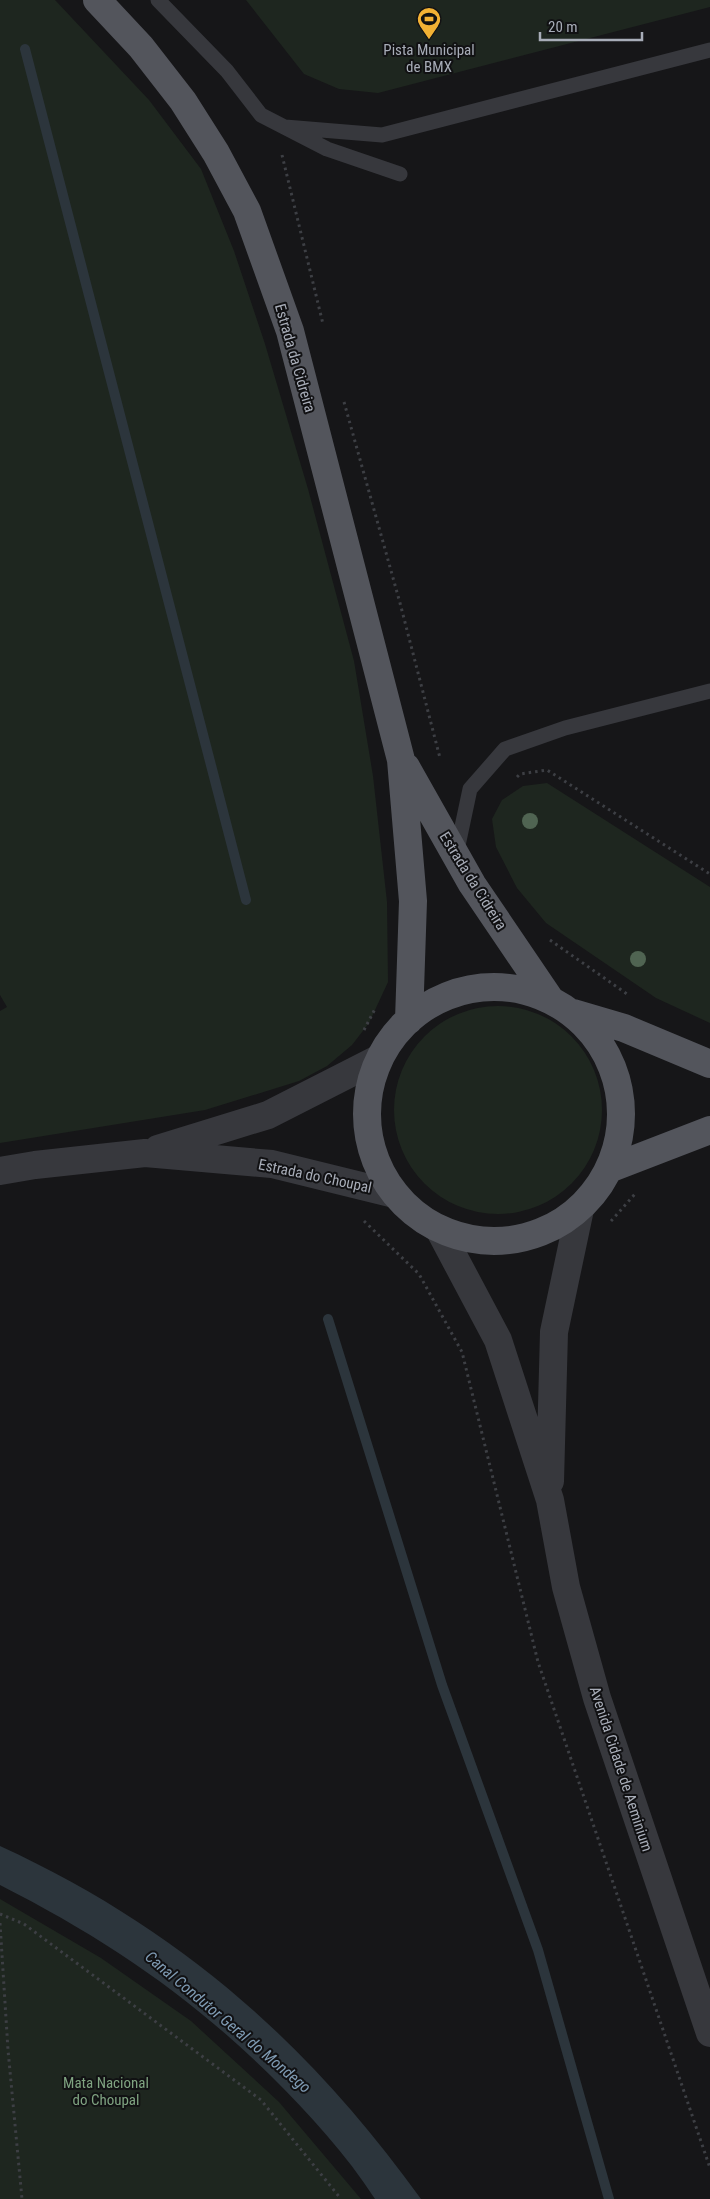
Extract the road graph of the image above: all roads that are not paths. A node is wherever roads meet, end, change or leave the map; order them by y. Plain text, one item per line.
1 (97, 0) edge
2 (158, 0) edge
3 (710, 50) edge
4 (285, 126) junction
5 (400, 174) dead end
6 (710, 691) edge
7 (402, 760) junction
8 (456, 856) junction
9 (560, 1006) junction
10 (409, 1020) junction
11 (378, 1059) junction
12 (710, 1064) edge
13 (710, 1130) edge
14 (145, 1153) junction
15 (609, 1169) junction
16 (0, 1171) edge
17 (394, 1194) junction
18 (580, 1209) junction
19 (439, 1229) junction
20 (550, 1500) junction
21 (710, 2033) edge

1 - 7 main road, Estrada da Cidreira
2 - 4 lane
3 - 4 lane
4 - 5 lane
6 - 8 lane
7 - 8 main road, Estrada da Cidreira
7 - 10 main road, Estrada da Cidreira
8 - 9 main road, Estrada da Cidreira
9 - 10 main road, Estrada da Cidreira
9 - 12 main road, Estrada da Cidreira
9 - 15 main road, Estrada da Cidreira
10 - 11 main road, Estrada da Cidreira
11 - 14 street, Estrada do Choupal
11 - 17 main road, Estrada da Cidreira
13 - 15 main road
14 - 16 street, Estrada do Choupal
14 - 17 street, Estrada do Choupal
15 - 18 main road, Estrada da Cidreira
17 - 19 main road, Estrada da Cidreira
18 - 19 main road, Estrada da Cidreira
18 - 20 street, Avenida Cidade de Aeminium
19 - 20 street, Avenida Cidade de Aeminium
20 - 21 street, Avenida Cidade de Aeminium

